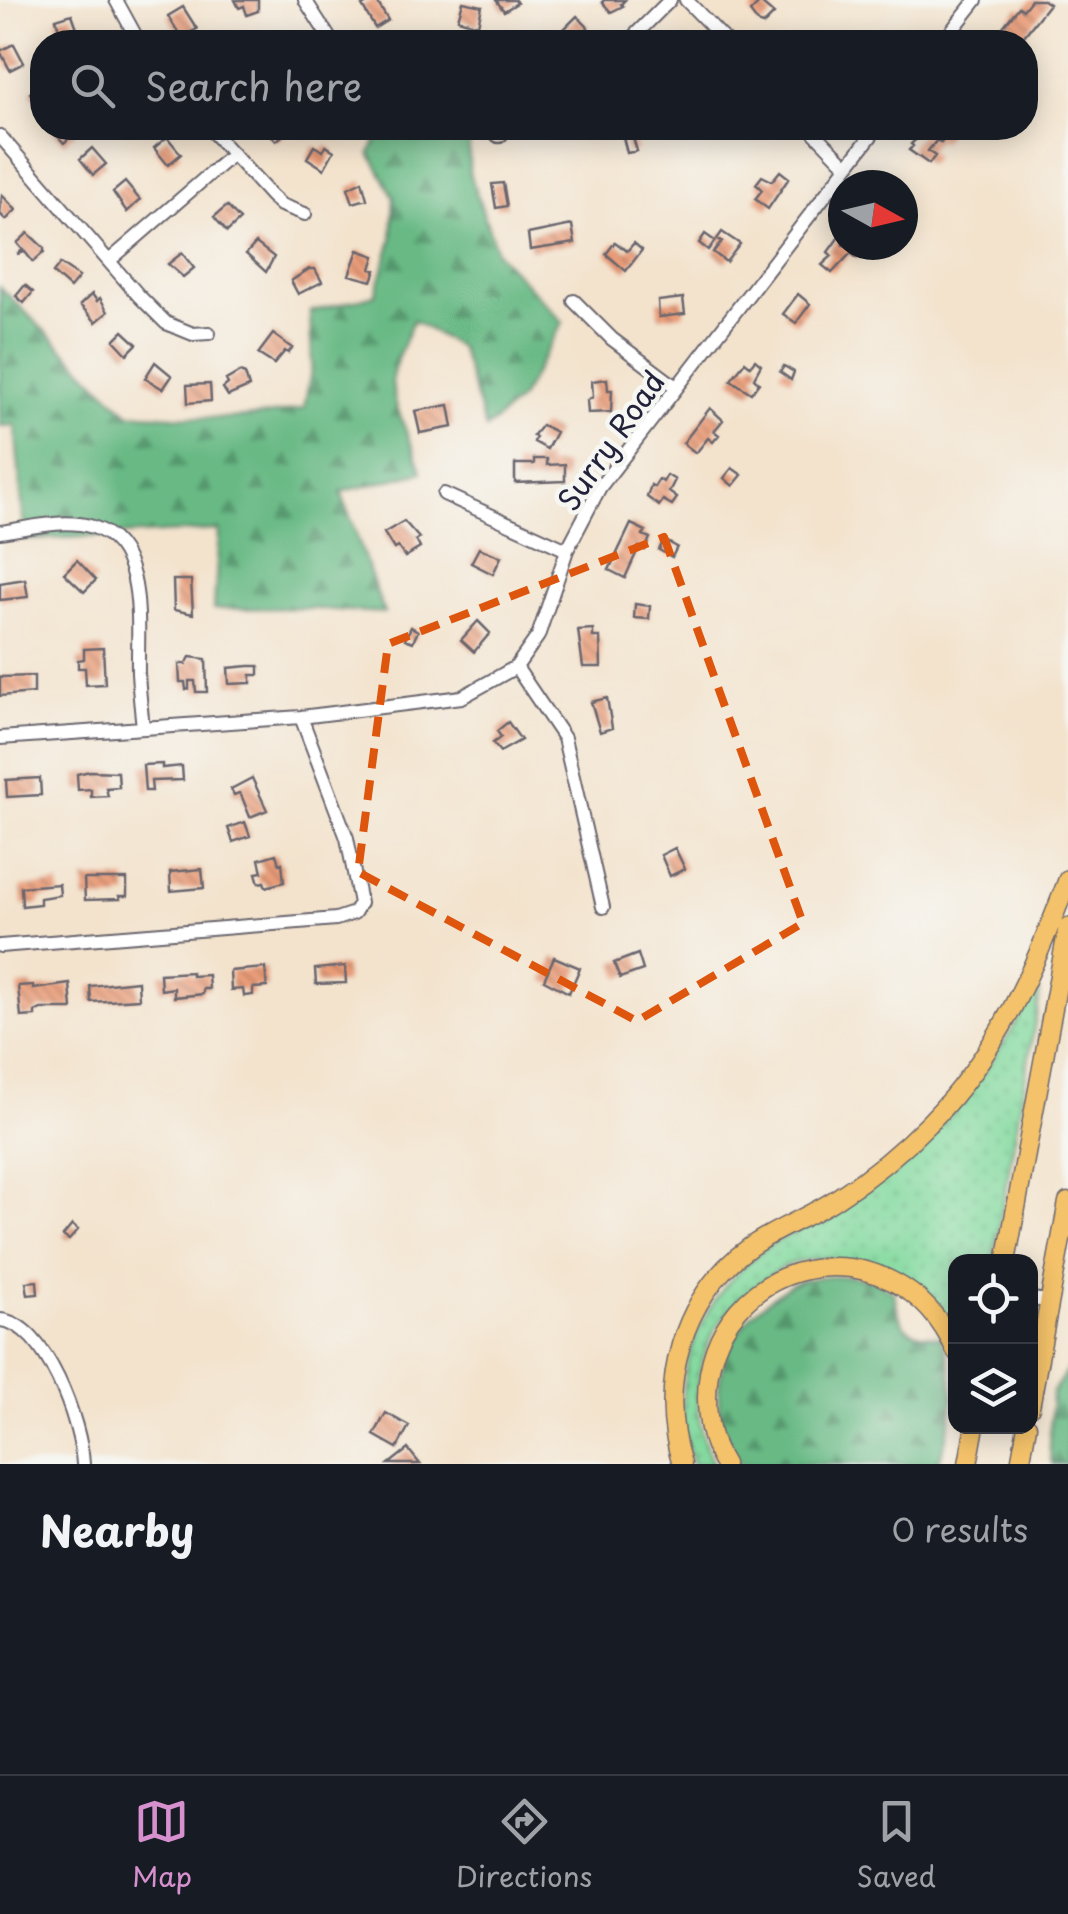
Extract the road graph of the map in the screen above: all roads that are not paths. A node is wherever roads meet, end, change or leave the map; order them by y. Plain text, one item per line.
1 (116, 0) edge
2 (305, 0) edge
3 (670, 0) edge
4 (686, 0) edge
5 (976, 0) edge
6 (132, 30) edge
7 (324, 30) edge
8 (640, 30) edge
9 (715, 30) edge
10 (952, 30) edge
11 (0, 136) edge
12 (220, 140) edge
13 (822, 140) edge
14 (868, 140) edge
15 (233, 154) junction
16 (847, 166) junction
17 (305, 214) dead end
18 (108, 261) junction
19 (574, 300) dead end
20 (209, 333) dead end
21 (676, 387) junction
22 (444, 494) dead end
23 (0, 532) edge
24 (567, 550) junction
25 (516, 667) junction
26 (301, 717) junction
27 (143, 727) junction
28 (0, 738) edge
29 (1068, 879) edge
30 (603, 908) dead end
31 (1068, 927) edge
32 (0, 946) edge
33 (1068, 1202) edge
34 (1007, 1254) edge
35 (1068, 1268) edge
36 (1038, 1299) edge
37 (1050, 1301) junction
38 (0, 1320) edge
39 (1044, 1330) junction
40 (952, 1344) edge
41 (1038, 1363) edge
42 (964, 1434) edge
43 (973, 1434) edge
44 (1026, 1434) edge
45 (83, 1464) edge
46 (682, 1464) edge
47 (724, 1464) edge
48 (967, 1464) edge
49 (1020, 1464) edge

1 - 6 street
2 - 7 street
3 - 8 street
4 - 9 street
5 - 10 street
11 - 18 street
12 - 15 street
13 - 16 street
14 - 16 street, Surry Road
15 - 17 street
15 - 18 street
16 - 21 street, Surry Road
18 - 20 street
19 - 21 street
21 - 24 street, Surry Road
22 - 24 street
23 - 27 street
24 - 25 street, Surry Road
25 - 26 street, Surry Road
25 - 30 street
26 - 27 street, Surry Road
26 - 32 street
27 - 28 street, Surry Road
29 - 46 highway
31 - 34 highway
33 - 37 highway
35 - 39 highway
36 - 37 street
37 - 39 highway
38 - 45 street
39 - 41 highway
40 - 47 highway
42 - 48 highway
43 - 48 highway
44 - 49 highway

